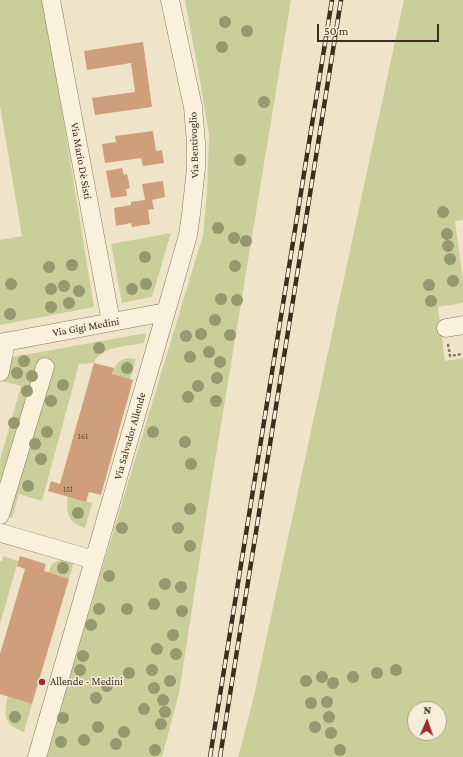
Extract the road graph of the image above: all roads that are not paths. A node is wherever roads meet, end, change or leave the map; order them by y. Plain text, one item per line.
1 (51, 0) edge
2 (170, 0) edge
3 (166, 312) junction
4 (111, 322) junction
5 (3, 342) edge
6 (46, 367) dead end
7 (0, 372) edge
8 (0, 515) edge
9 (1, 533) dead end
10 (94, 560) junction
11 (37, 757) edge

1 - 4 street, Via Mario Dè Sisti
2 - 3 street, Via Bentivoglio
3 - 4 street, Via Gigi Medini
3 - 10 street, Via Salvador Allende
4 - 5 street, Via Gigi Medini
5 - 7 street, Via Gigi Medini
6 - 8 street
9 - 10 street
10 - 11 street, Via Salvador Allende

